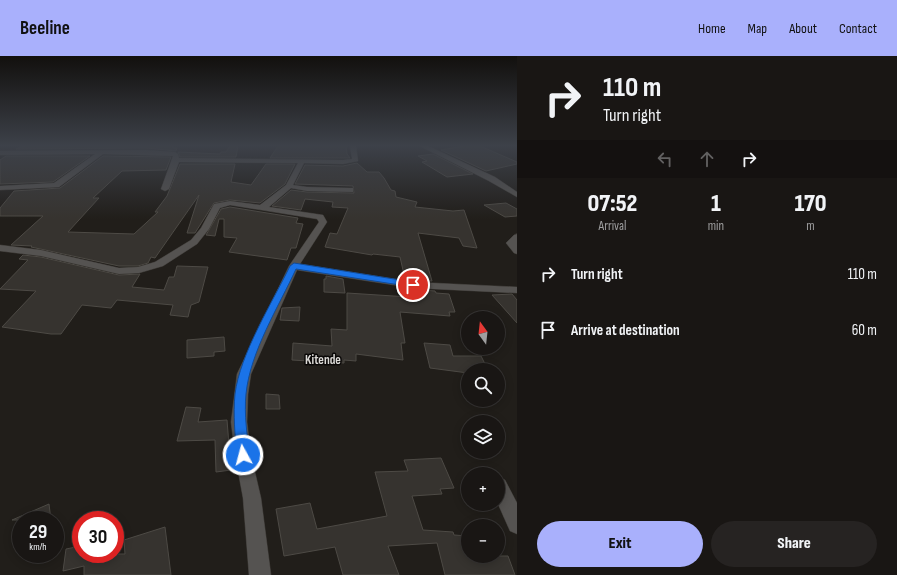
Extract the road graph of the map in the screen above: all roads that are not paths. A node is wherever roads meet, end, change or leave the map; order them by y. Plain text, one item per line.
1 (77, 170) edge
2 (172, 170) edge
3 (297, 170) edge
4 (474, 170) edge
5 (289, 186) junction
6 (0, 188) edge
7 (165, 189) dead end
8 (350, 190) dead end
9 (517, 195) edge
10 (263, 207) junction
11 (517, 237) edge
12 (0, 248) edge
13 (517, 250) edge
14 (294, 266) junction
15 (517, 290) edge
16 (505, 499) edge
17 (517, 524) edge
18 (260, 575) edge

1 - 6 street
2 - 7 street
3 - 5 street
4 - 9 street
5 - 8 street
5 - 10 street
10 - 12 street
10 - 14 street
11 - 13 street
14 - 15 street
14 - 18 street
16 - 17 street

